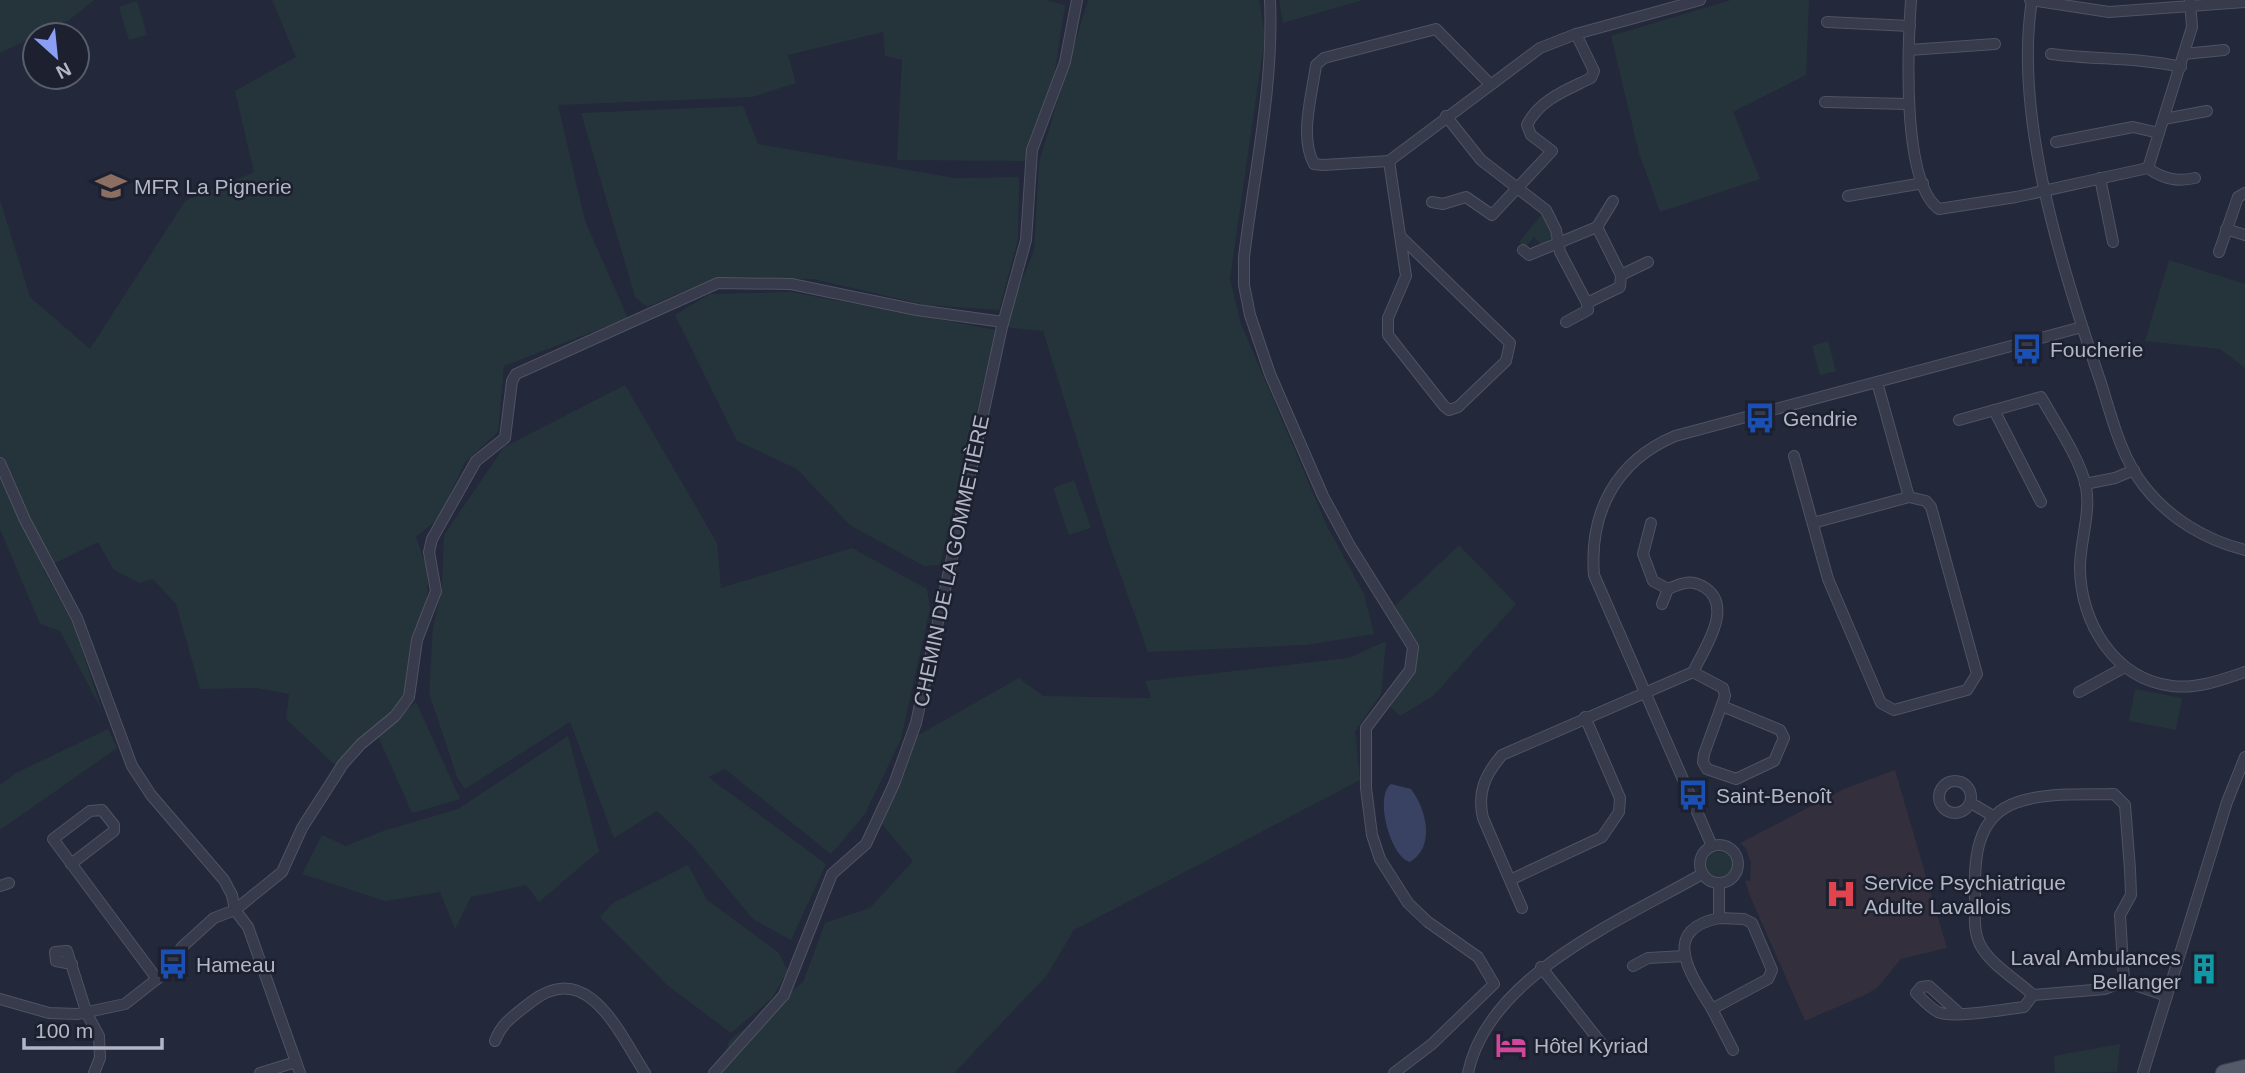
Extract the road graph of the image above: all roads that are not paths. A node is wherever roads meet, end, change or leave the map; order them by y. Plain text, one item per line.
1 (1077, 0) edge
2 (1270, 0) edge
3 (1911, 0) edge
4 (2031, 0) edge
5 (1694, 1) edge
6 (2245, 2) edge
7 (2191, 4) edge
8 (1827, 22) dead end
9 (1909, 26) junction
10 (1576, 34) junction
11 (1995, 44) dead end
12 (1909, 50) junction
13 (2224, 50) dead end
14 (2051, 54) dead end
15 (2184, 54) junction
16 (2181, 67) junction
17 (1489, 83) junction
18 (1825, 102) dead end
19 (1907, 104) junction
20 (2207, 111) dead end
21 (1446, 116) junction
22 (2164, 119) junction
23 (2159, 133) junction
24 (2056, 142) dead end
25 (1389, 161) junction
26 (2148, 167) junction
27 (2100, 178) junction
28 (2195, 178) dead end
29 (1923, 183) junction
30 (1516, 188) junction
31 (2045, 189) junction
32 (2245, 193) edge
33 (1848, 196) dead end
34 (1613, 201) dead end
35 (1432, 202) dead end
36 (1597, 227) junction
37 (2226, 229) junction
38 (2245, 235) edge
39 (1401, 237) junction
40 (2113, 242) dead end
41 (1559, 244) junction
42 (1522, 250) dead end
43 (2219, 252) dead end
44 (1648, 262) dead end
45 (1621, 275) junction
46 (1587, 303) junction
47 (1003, 321) junction
48 (1566, 322) dead end
49 (2082, 327) junction
50 (1877, 382) junction
51 (1994, 410) junction
52 (1959, 420) dead end
53 (1794, 456) dead end
54 (0, 463) edge
55 (2134, 470) junction
56 (2085, 484) junction
57 (1909, 497) junction
58 (2041, 502) dead end
59 (1651, 523) dead end
60 (1814, 523) junction
61 (2245, 550) edge
62 (1668, 589) junction
63 (1662, 604) dead end
64 (2125, 667) junction
65 (1693, 672) junction
66 (2245, 672) edge
67 (1643, 691) junction
68 (2079, 692) dead end
69 (1722, 706) junction
70 (1585, 717) junction
71 (2245, 757) edge
72 (1971, 803) dead end
73 (1993, 816) junction
74 (1712, 846) junction
75 (71, 864) junction
76 (1702, 874) junction
77 (1510, 880) junction
78 (1719, 884) junction
79 (1522, 908) dead end
80 (235, 910) junction
81 (1719, 918) junction
82 (1685, 956) junction
83 (72, 964) dead end
84 (1633, 966) dead end
85 (1541, 967) junction
86 (158, 978) junction
87 (2124, 981) junction
88 (1916, 993) dead end
89 (2034, 995) junction
90 (2167, 996) junction
91 (0, 999) edge
92 (1712, 1009) junction
93 (87, 1014) junction
94 (495, 1041) dead end
95 (1605, 1048) dead end
96 (1733, 1050) dead end
97 (298, 1067) edge
98 (2245, 1068) edge
99 (94, 1073) edge
100 (260, 1073) edge
101 (645, 1073) edge
102 (714, 1073) edge
103 (1394, 1073) edge
104 (1468, 1073) edge
105 (2144, 1073) edge
106 (2224, 1073) edge

1 - 47 street, CHEMIN DE LA GOMMETIÈRE
2 - 103 street
3 - 9 street
4 - 7 street
4 - 31 street
5 - 10 street
6 - 7 street
7 - 15 street
8 - 9 street
9 - 12 street
10 - 17 street
10 - 30 street
11 - 12 street
12 - 19 street
13 - 15 street
14 - 16 street
15 - 16 street
16 - 22 street
17 - 21 street
17 - 25 street
18 - 19 street
19 - 29 street
20 - 22 street
21 - 25 street
21 - 30 street
22 - 23 street
23 - 24 street
23 - 26 street
25 - 39 street
26 - 27 street
26 - 28 street
27 - 31 street
27 - 40 street
29 - 31 street
29 - 33 street
30 - 35 street
30 - 41 street
31 - 49 street
32 - 37 street
34 - 36 street
36 - 41 street
36 - 45 street
37 - 38 street
37 - 43 street
39 - 39 street
41 - 42 street
41 - 46 street
44 - 45 street
45 - 46 street
46 - 48 street
47 - 80 street
47 - 102 street, CHEMIN DE LA GOMMETIÈRE
49 - 50 street
49 - 55 street
50 - 57 street
50 - 67 street
51 - 52 street
51 - 56 street
51 - 58 street
53 - 60 street
54 - 80 street
55 - 56 street
55 - 61 street
56 - 64 street
57 - 60 street
57 - 60 street
59 - 62 street
62 - 63 street
62 - 65 street
64 - 66 street
64 - 68 street
65 - 67 street
65 - 69 street
67 - 70 street
67 - 74 street
69 - 69 street
70 - 77 street
70 - 77 street
71 - 90 street
72 - 73 street
73 - 87 street
73 - 89 street
74 - 76 street
74 - 78 street
75 - 75 street
75 - 86 street
76 - 78 street
76 - 85 street
77 - 79 street
78 - 81 street
80 - 86 street
80 - 97 street
81 - 82 street
81 - 92 street
82 - 84 street
82 - 92 street
83 - 93 street
85 - 95 street
85 - 104 street
86 - 93 street
87 - 89 street
87 - 90 street
88 - 89 street
90 - 105 street
91 - 93 street
92 - 96 street
93 - 99 street
94 - 101 street
97 - 100 street
98 - 106 main road

